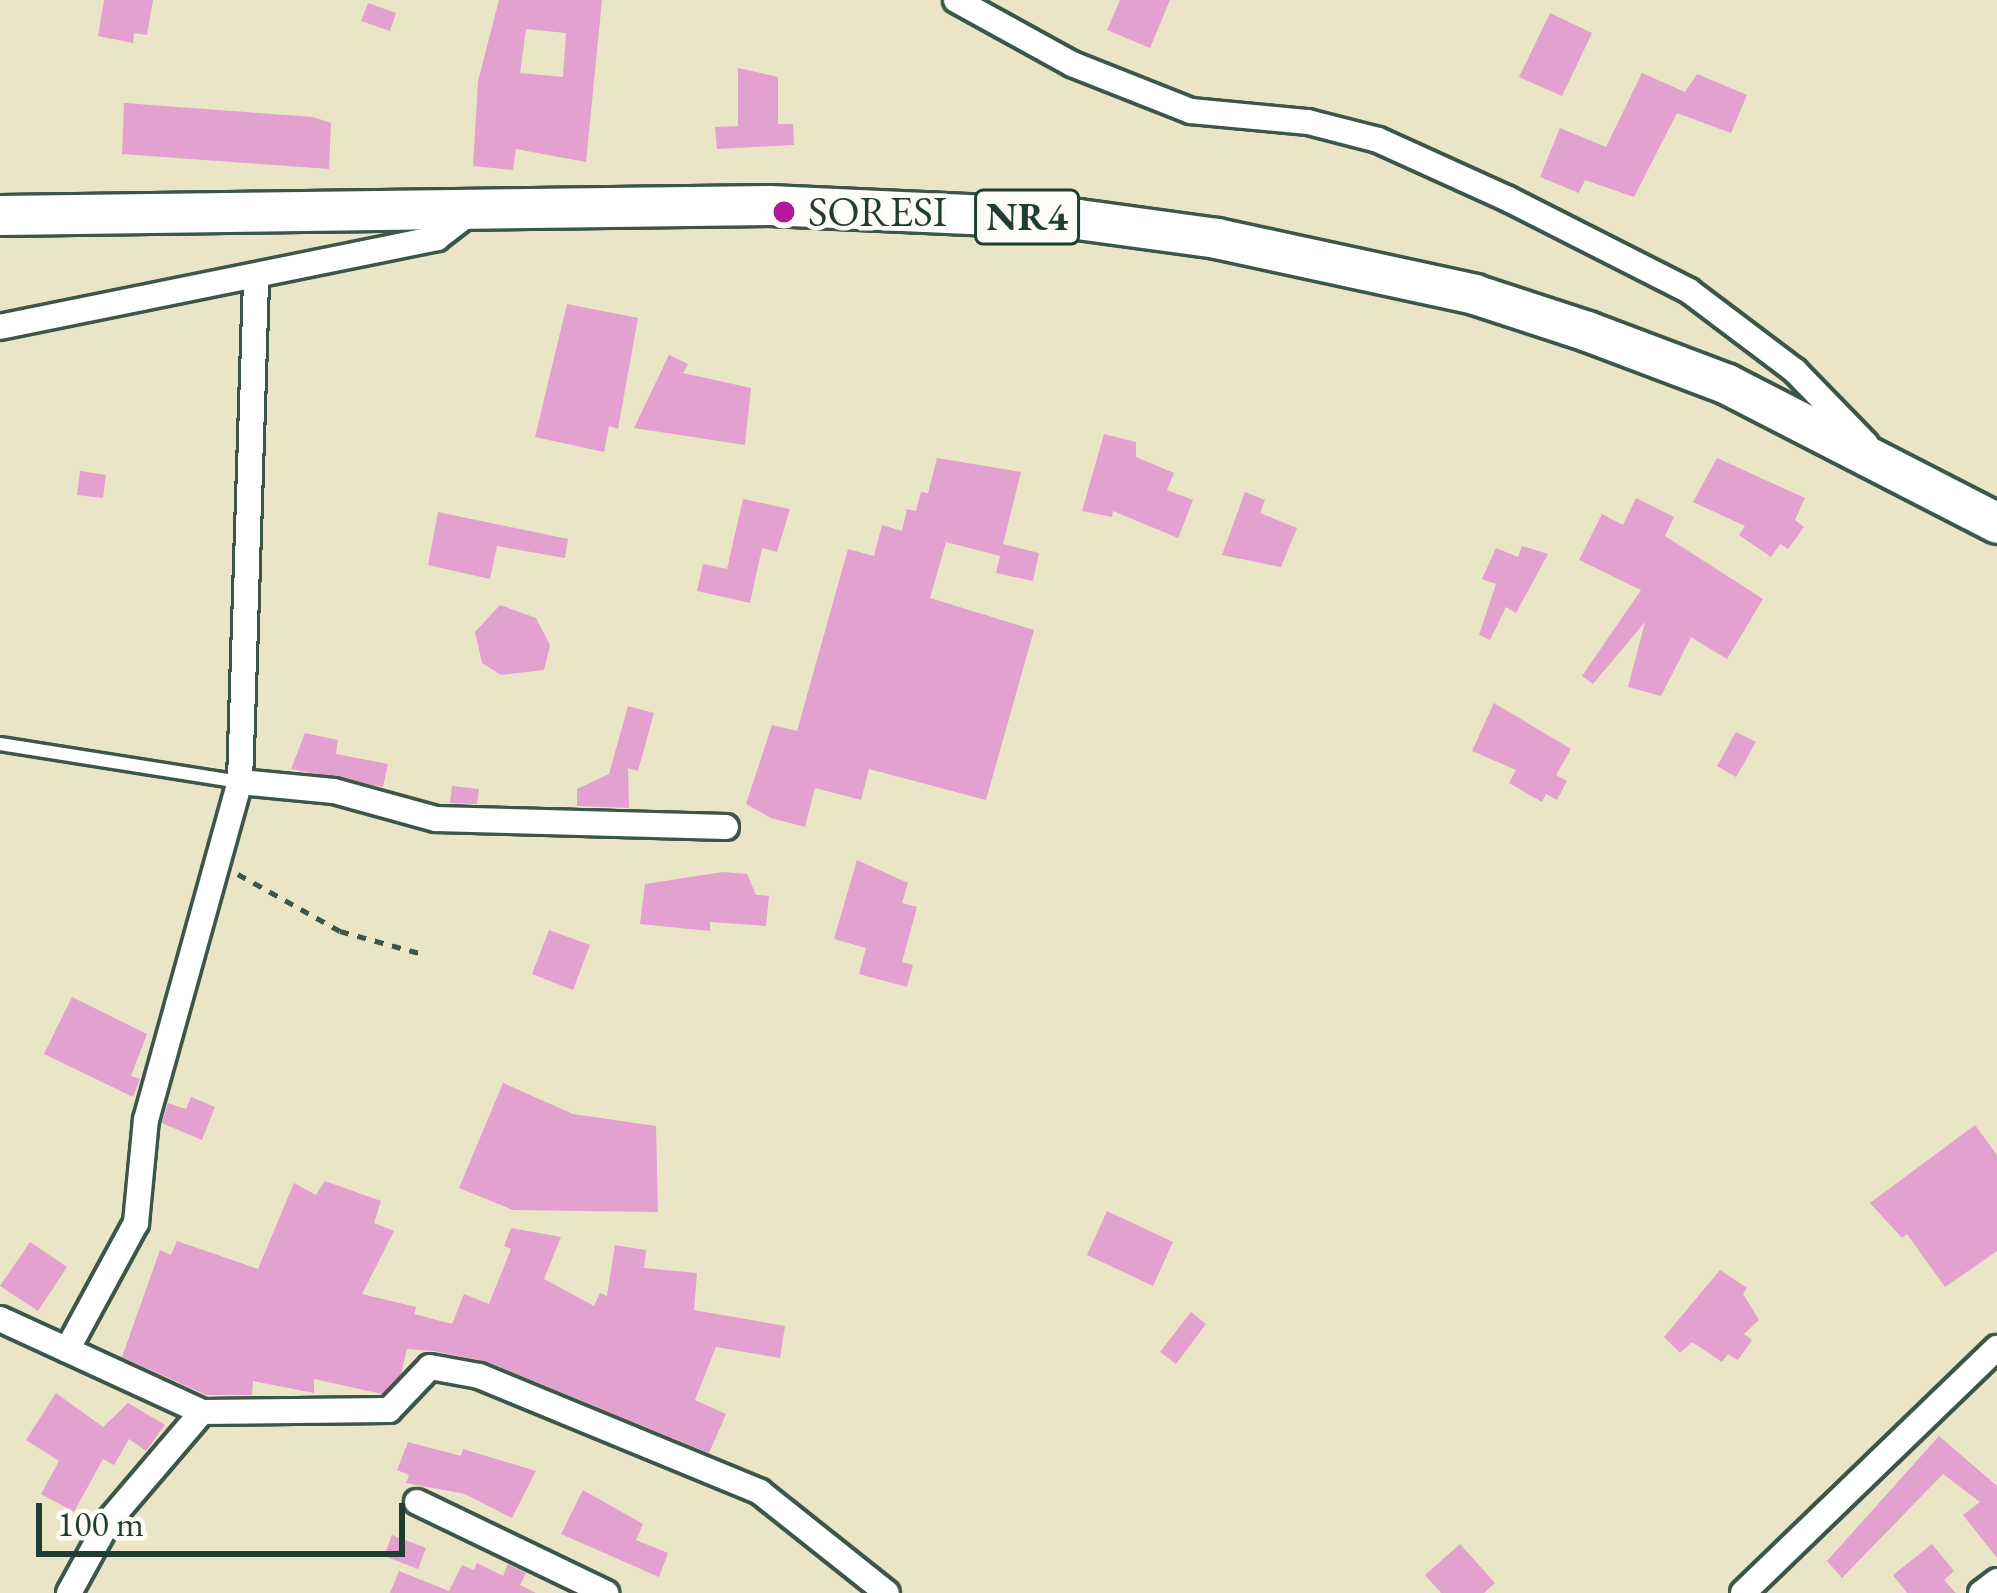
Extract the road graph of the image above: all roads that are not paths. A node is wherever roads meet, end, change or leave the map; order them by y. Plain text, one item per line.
1 (956, 0) edge
2 (476, 208) junction
3 (0, 215) edge
4 (256, 280) junction
5 (0, 327) edge
6 (1880, 458) junction
7 (1997, 524) edge
8 (0, 744) edge
9 (240, 782) junction
10 (727, 827) dead end
11 (0, 1319) edge
12 (1997, 1348) edge
13 (67, 1350) junction
14 (202, 1412) junction
15 (417, 1502) dead end
16 (1997, 1581) edge
17 (69, 1593) edge
18 (606, 1593) edge
19 (887, 1593) edge
20 (1743, 1593) edge
21 (1981, 1593) edge

1 - 6 street
2 - 3 highway, NR4
2 - 4 street
2 - 6 highway, NR4
4 - 5 street
4 - 9 street
6 - 7 highway, NR4
8 - 9 lane
9 - 10 street
9 - 13 street
11 - 13 street
12 - 20 street
13 - 14 street
14 - 17 street
14 - 19 street
15 - 18 street
16 - 21 street

